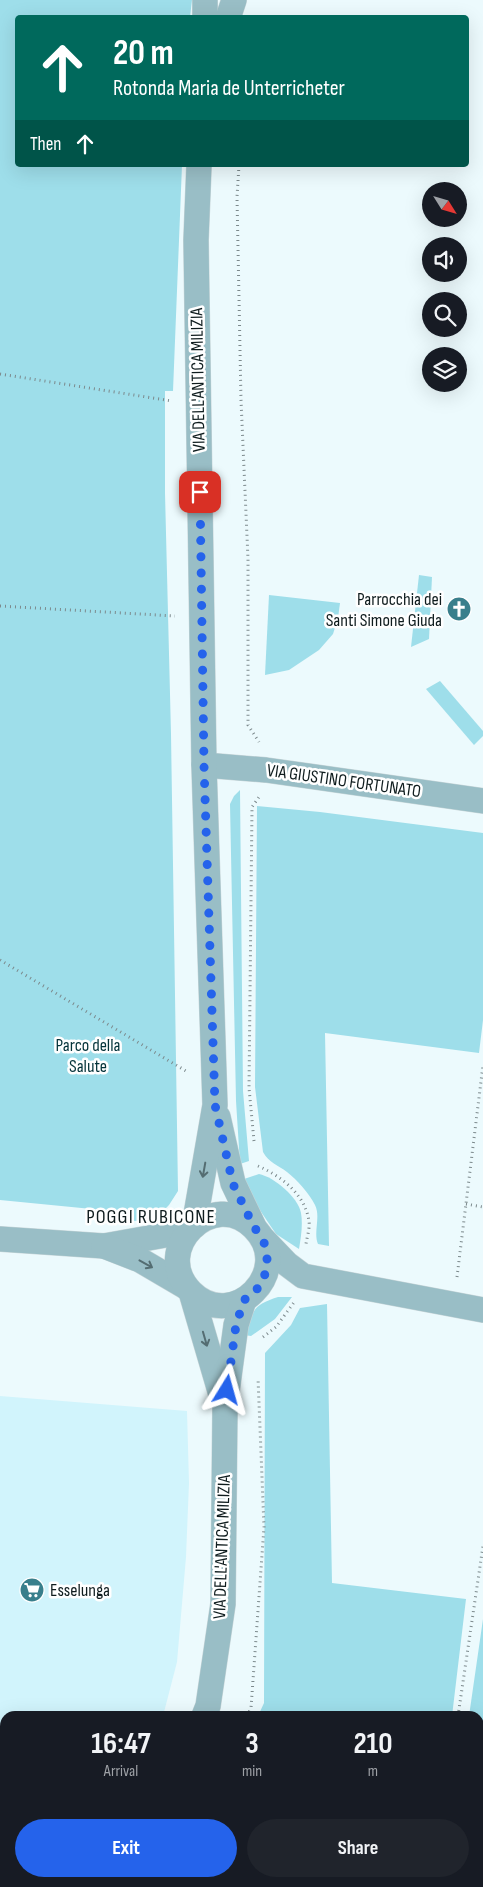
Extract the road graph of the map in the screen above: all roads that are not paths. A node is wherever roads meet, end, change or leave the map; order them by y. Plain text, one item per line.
1 (205, 0) edge
2 (234, 0) edge
3 (205, 15) edge
4 (229, 15) edge
5 (199, 167) edge
6 (204, 765) junction
7 (483, 801) edge
8 (215, 1105) junction
9 (191, 1228) junction
10 (258, 1233) junction
11 (0, 1239) edge
12 (104, 1246) junction
13 (303, 1276) junction
14 (188, 1289) junction
15 (248, 1298) junction
16 (483, 1310) edge
17 (225, 1406) junction
18 (206, 1711) edge

1 - 3 street
2 - 4 street
5 - 6 street, VIA DELL'ANTICA MILIZIA
6 - 7 street, VIA GIUSTINO FORTUNATO
6 - 8 street, VIA DELL'ANTICA MILIZIA
8 -> 9 street, VIA DELL'ANTICA MILIZIA
8 - 10 street, VIA DELL'ANTICA MILIZIA
9 - 10 street
9 - 12 street
9 - 14 street
10 - 13 street
10 - 15 street
11 - 12 street
12 -> 14 street
13 - 15 street
13 - 16 street
14 - 15 street
14 -> 17 street, VIA DELL'ANTICA MILIZIA
15 - 17 street, VIA DELL'ANTICA MILIZIA
17 - 18 street, VIA DELL'ANTICA MILIZIA

